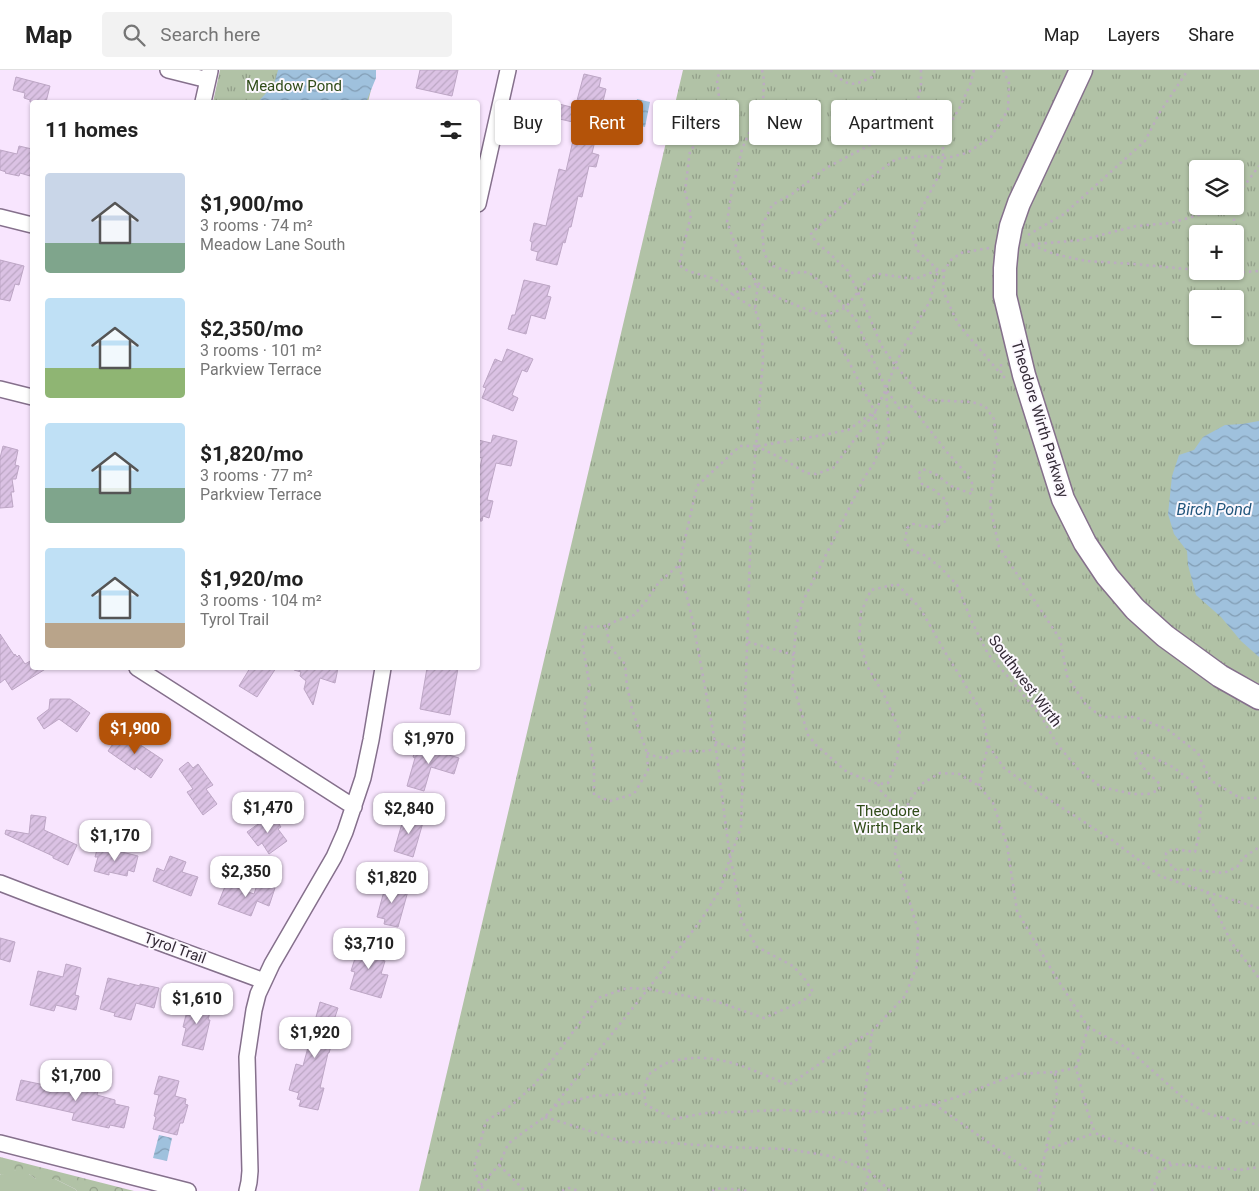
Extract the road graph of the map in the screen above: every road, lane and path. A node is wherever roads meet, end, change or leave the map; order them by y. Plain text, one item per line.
1 (168, 70) edge
2 (508, 70) edge
3 (720, 70) edge
4 (762, 70) edge
5 (831, 70) edge
6 (875, 70) edge
7 (921, 70) edge
8 (974, 70) edge
9 (1003, 70) edge
10 (1082, 70) edge
11 (1188, 70) edge
12 (210, 75) edge
13 (204, 100) edge
14 (943, 158) junction
15 (1259, 166) edge
16 (1244, 185) edge
17 (480, 195) edge
18 (1199, 215) edge
19 (0, 217) edge
20 (30, 225) edge
21 (1030, 245) junction
22 (1007, 247) junction
23 (1189, 269) edge
24 (938, 270) junction
25 (944, 271) junction
26 (1259, 271) edge
27 (1244, 272) edge
28 (758, 283) junction
29 (858, 292) junction
30 (732, 294) junction
31 (845, 308) junction
32 (755, 309) junction
33 (823, 316) junction
34 (1001, 356) dead end
35 (894, 365) junction
36 (1001, 374) junction
37 (1006, 379) dead end
38 (0, 389) edge
39 (886, 389) junction
40 (30, 396) edge
41 (874, 412) junction
42 (756, 446) junction
43 (879, 450) junction
44 (679, 565) junction
45 (606, 626) junction
46 (748, 642) junction
47 (794, 654) junction
48 (140, 670) edge
49 (383, 670) edge
50 (1259, 698) edge
51 (715, 742) junction
52 (988, 745) junction
53 (716, 748) junction
54 (744, 751) junction
55 (647, 753) junction
56 (878, 784) junction
57 (979, 786) junction
58 (1259, 798) edge
59 (354, 807) junction
60 (902, 813) junction
61 (1259, 848) edge
62 (730, 858) junction
63 (0, 883) edge
64 (1207, 892) junction
65 (1259, 908) edge
66 (1259, 978) edge
67 (264, 981) junction
68 (648, 989) junction
69 (1088, 1027) junction
70 (872, 1031) junction
71 (1076, 1068) junction
72 (1055, 1072) junction
73 (644, 1093) junction
74 (934, 1104) junction
75 (554, 1106) junction
76 (863, 1114) junction
77 (545, 1117) junction
78 (1259, 1125) edge
79 (1095, 1133) junction
80 (0, 1143) edge
81 (1046, 1150) junction
82 (1173, 1164) junction
83 (499, 1166) junction
84 (1259, 1168) edge
85 (869, 1171) junction
86 (1040, 1178) junction
87 (480, 1186) junction
88 (188, 1191) edge
89 (247, 1191) edge
90 (478, 1191) edge
91 (489, 1191) edge
92 (525, 1191) edge
93 (562, 1191) edge
94 (580, 1191) edge
95 (712, 1191) edge
96 (748, 1191) edge
97 (865, 1191) edge
98 (890, 1191) edge
99 (1038, 1191) edge
100 (1152, 1191) edge

1 - 12 street
2 - 17 street
3 - 30 path
4 - 28 path
5 - 6 path
7 - 31 path, Southwest Wirth
8 - 14 path
9 - 14 path
10 - 22 street, Theodore Wirth Parkway
11 - 22 path
12 - 13 street
14 - 24 path
14 - 29 path
15 - 16 path
18 - 21 path
19 - 20 street
21 - 22 path
21 - 23 path
22 - 25 path
22 - 50 street, Theodore Wirth Parkway
24 - 25 path
24 - 29 path
24 - 35 path
25 - 36 path
26 - 27 path
28 - 30 path
28 - 32 path
28 - 33 path
29 - 31 path
29 - 35 path
30 - 32 path
31 - 33 path
31 - 39 path, Southwest Wirth
32 - 42 path
33 - 41 path
34 - 36 path
35 - 39 path
35 - 58 path
36 - 37 path
38 - 40 street
39 - 41 path
39 - 43 path
39 - 61 path, Southwest Wirth
41 - 42 path
41 - 42 path
41 - 43 path
42 - 44 path
42 - 46 path
43 - 47 path
44 - 45 path
44 - 51 path
45 - 55 path
45 - 55 path
46 - 47 path
46 - 54 path
47 - 56 path
48 - 59 street
49 - 59 street
51 - 53 path
51 - 54 path
52 - 56 path
52 - 57 path
52 - 64 path
53 - 55 path
53 - 62 path
54 - 62 path
56 - 60 path
57 - 60 path
57 - 69 path
59 - 67 street
60 - 70 path
62 - 68 path
62 - 68 path
63 - 67 street, Tyrol Trail
64 - 65 path
64 - 66 path
67 - 89 street
68 - 75 path
68 - 87 path
69 - 71 path
69 - 78 path
70 - 73 path
70 - 76 path
71 - 72 path
71 - 79 path
72 - 74 path
72 - 81 path
73 - 75 path
73 - 76 path
74 - 76 path
74 - 86 path
75 - 77 path
76 - 85 path
77 - 83 path
77 - 85 path
79 - 81 path
79 - 82 path
80 - 88 street
81 - 86 path
82 - 84 path
82 - 100 path
83 - 87 path
83 - 92 path
85 - 97 path
85 - 98 path
86 - 99 path
87 - 90 path
87 - 91 path
93 - 94 path
95 - 96 path

